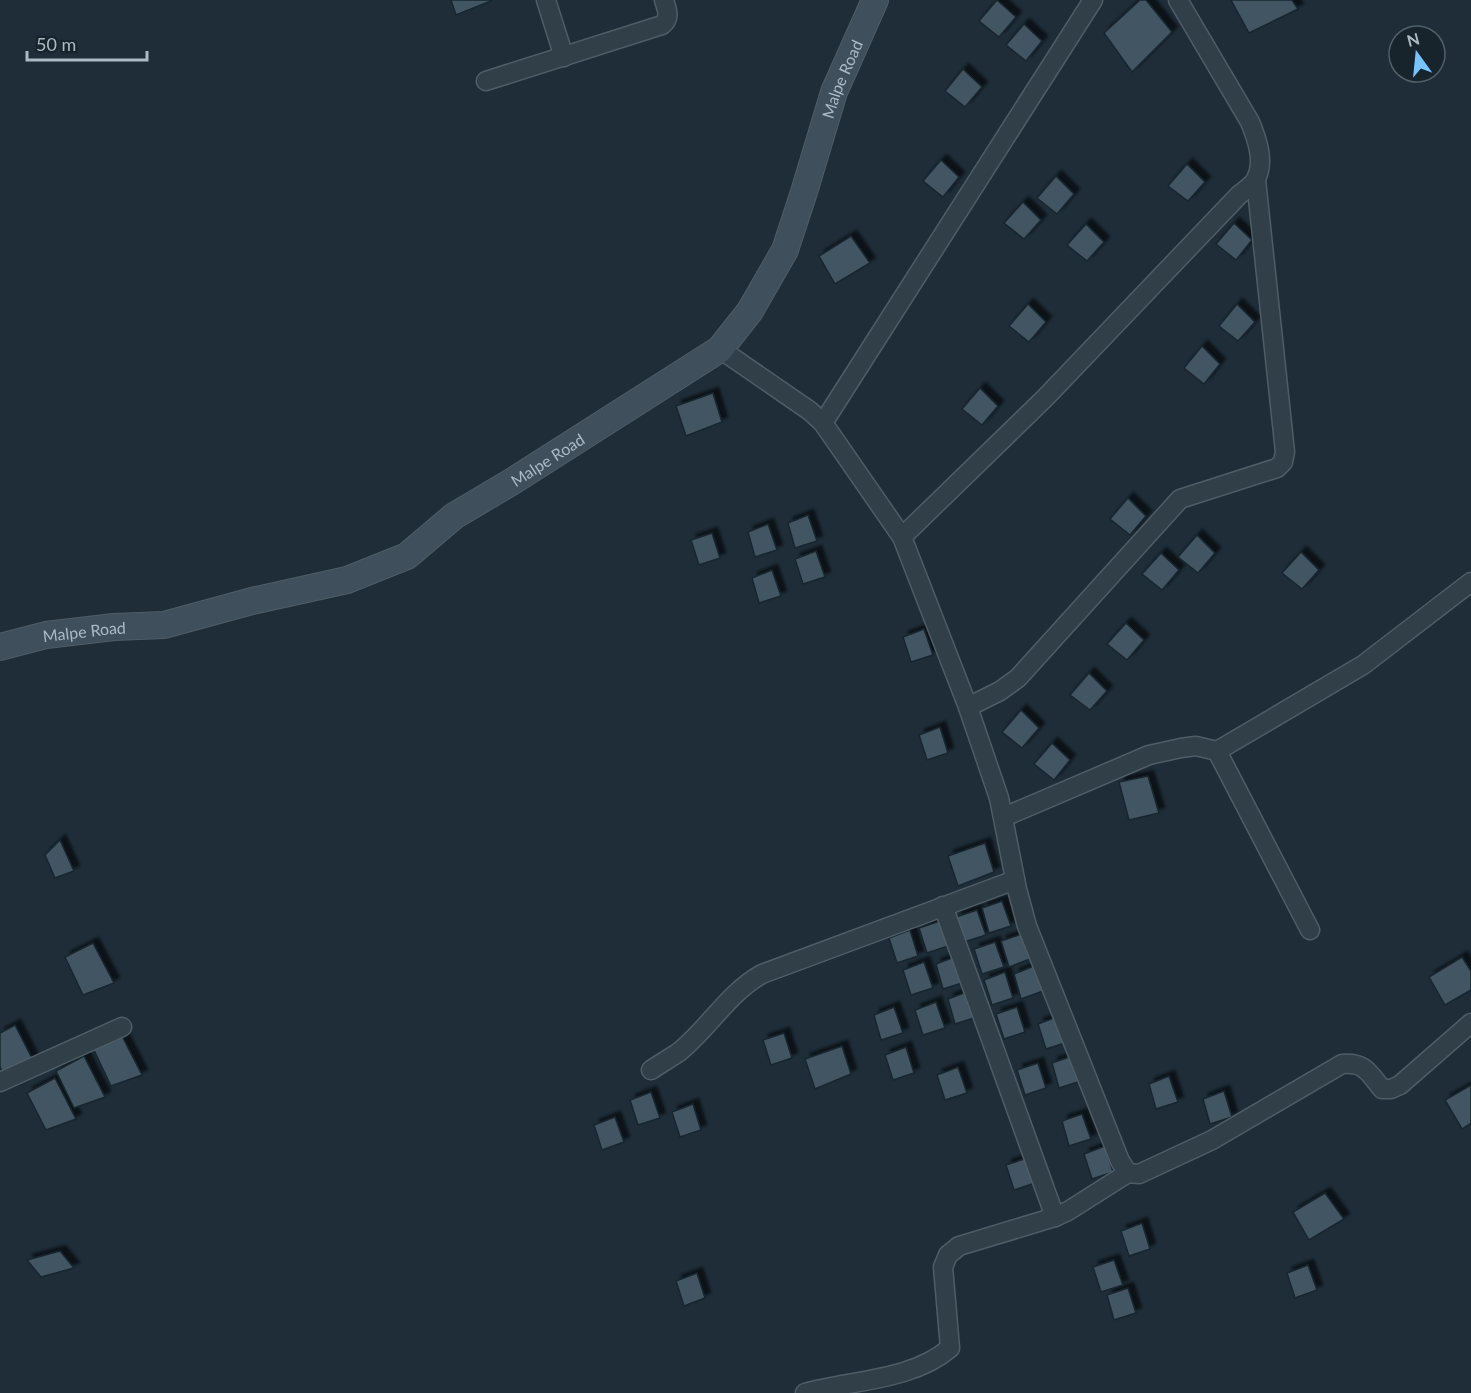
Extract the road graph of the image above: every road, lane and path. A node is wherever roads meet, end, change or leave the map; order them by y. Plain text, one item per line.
1 (546, 0) edge
2 (664, 0) edge
3 (875, 0) edge
4 (1093, 0) edge
5 (1179, 0) edge
6 (564, 57) junction
7 (486, 81) dead end
8 (1256, 180) junction
9 (720, 349) junction
10 (823, 423) junction
11 (902, 537) junction
12 (1471, 582) edge
13 (0, 648) edge
14 (968, 707) junction
15 (1216, 751) junction
16 (1004, 817) junction
17 (1015, 880) junction
18 (943, 906) junction
19 (1310, 930) dead end
20 (1471, 1023) edge
21 (122, 1027) dead end
22 (651, 1070) dead end
23 (0, 1082) edge
24 (1128, 1173) junction
25 (1055, 1217) junction
26 (805, 1393) edge

1 - 6 street
2 - 6 street
3 - 9 street, Malpe Road
4 - 10 street
5 - 8 street
6 - 7 street
8 - 11 street
8 - 14 street
9 - 10 street
9 - 13 street, Malpe Road
10 - 11 street
11 - 14 street
12 - 15 street
14 - 16 street
15 - 16 street
15 - 19 street
16 - 17 street
17 - 18 street
17 - 24 street
18 - 22 street
18 - 25 street
20 - 24 street
21 - 23 street
24 - 25 street
25 - 26 street

